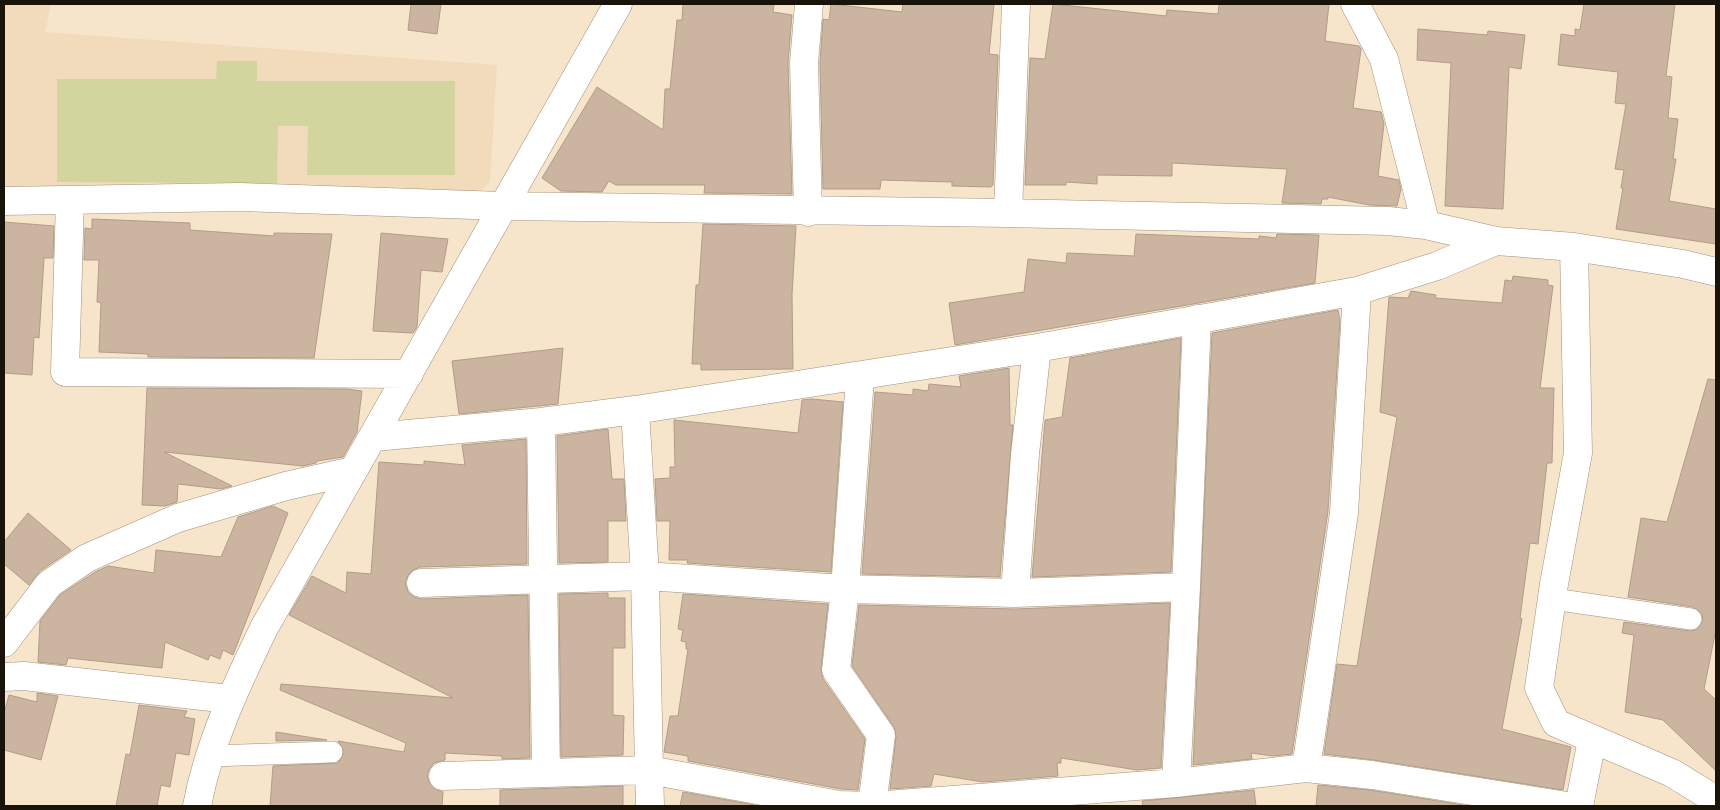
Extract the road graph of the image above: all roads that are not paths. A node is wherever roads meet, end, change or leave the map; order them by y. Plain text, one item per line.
1 (618, 4) edge
2 (809, 4) edge
3 (1016, 4) edge
4 (1355, 4) edge
5 (70, 200) junction
6 (4, 201) edge
7 (502, 206) junction
8 (808, 212) junction
9 (1008, 213) junction
10 (1426, 225) junction
11 (1496, 242) junction
12 (1574, 247) junction
13 (1716, 272) edge
14 (1357, 291) junction
15 (1198, 319) junction
16 (1037, 348) junction
17 (409, 374) junction
18 (860, 377) junction
19 (635, 410) junction
20 (541, 422) junction
21 (374, 437) junction
22 (353, 471) junction
23 (645, 576) junction
24 (543, 579) junction
25 (421, 583) dead end
26 (1186, 587) junction
27 (845, 589) junction
28 (1015, 592) junction
29 (1553, 599) junction
30 (1691, 619) dead end
31 (4, 643) edge
32 (4, 676) edge
33 (229, 699) junction
34 (1592, 740) junction
35 (332, 752) dead end
36 (210, 756) junction
37 (1306, 768) junction
38 (650, 770) junction
39 (546, 773) junction
40 (443, 776) dead end
41 (1176, 783) junction
42 (1716, 800) edge
43 (197, 806) edge
44 (650, 806) edge
45 (872, 806) edge
46 (1567, 806) edge
47 (1579, 806) edge

1 - 7 street
2 - 8 street
3 - 9 street
4 - 10 street
5 - 6 street
5 - 7 street
5 - 17 street
7 - 8 street
7 - 17 street
8 - 9 street
9 - 10 street
10 - 11 street
11 - 12 street
11 - 14 street
12 - 13 street
12 - 29 street
14 - 15 street
14 - 37 street
15 - 16 street
15 - 26 street
16 - 18 street
16 - 28 street
17 - 21 street
18 - 19 street
18 - 27 street
19 - 20 street
19 - 23 street
20 - 21 street
20 - 24 street
21 - 22 street
22 - 31 street
22 - 33 street
23 - 24 street
23 - 27 street
23 - 38 street
24 - 25 street
24 - 39 street
26 - 28 street
26 - 41 street
27 - 28 street
27 - 45 street
29 - 30 lane
29 - 34 street
32 - 33 street
33 - 36 street
34 - 42 street
34 - 47 street
35 - 36 lane
36 - 43 street
37 - 41 street
37 - 46 street
38 - 39 street
38 - 44 street
38 - 45 street
39 - 40 street
41 - 45 street

